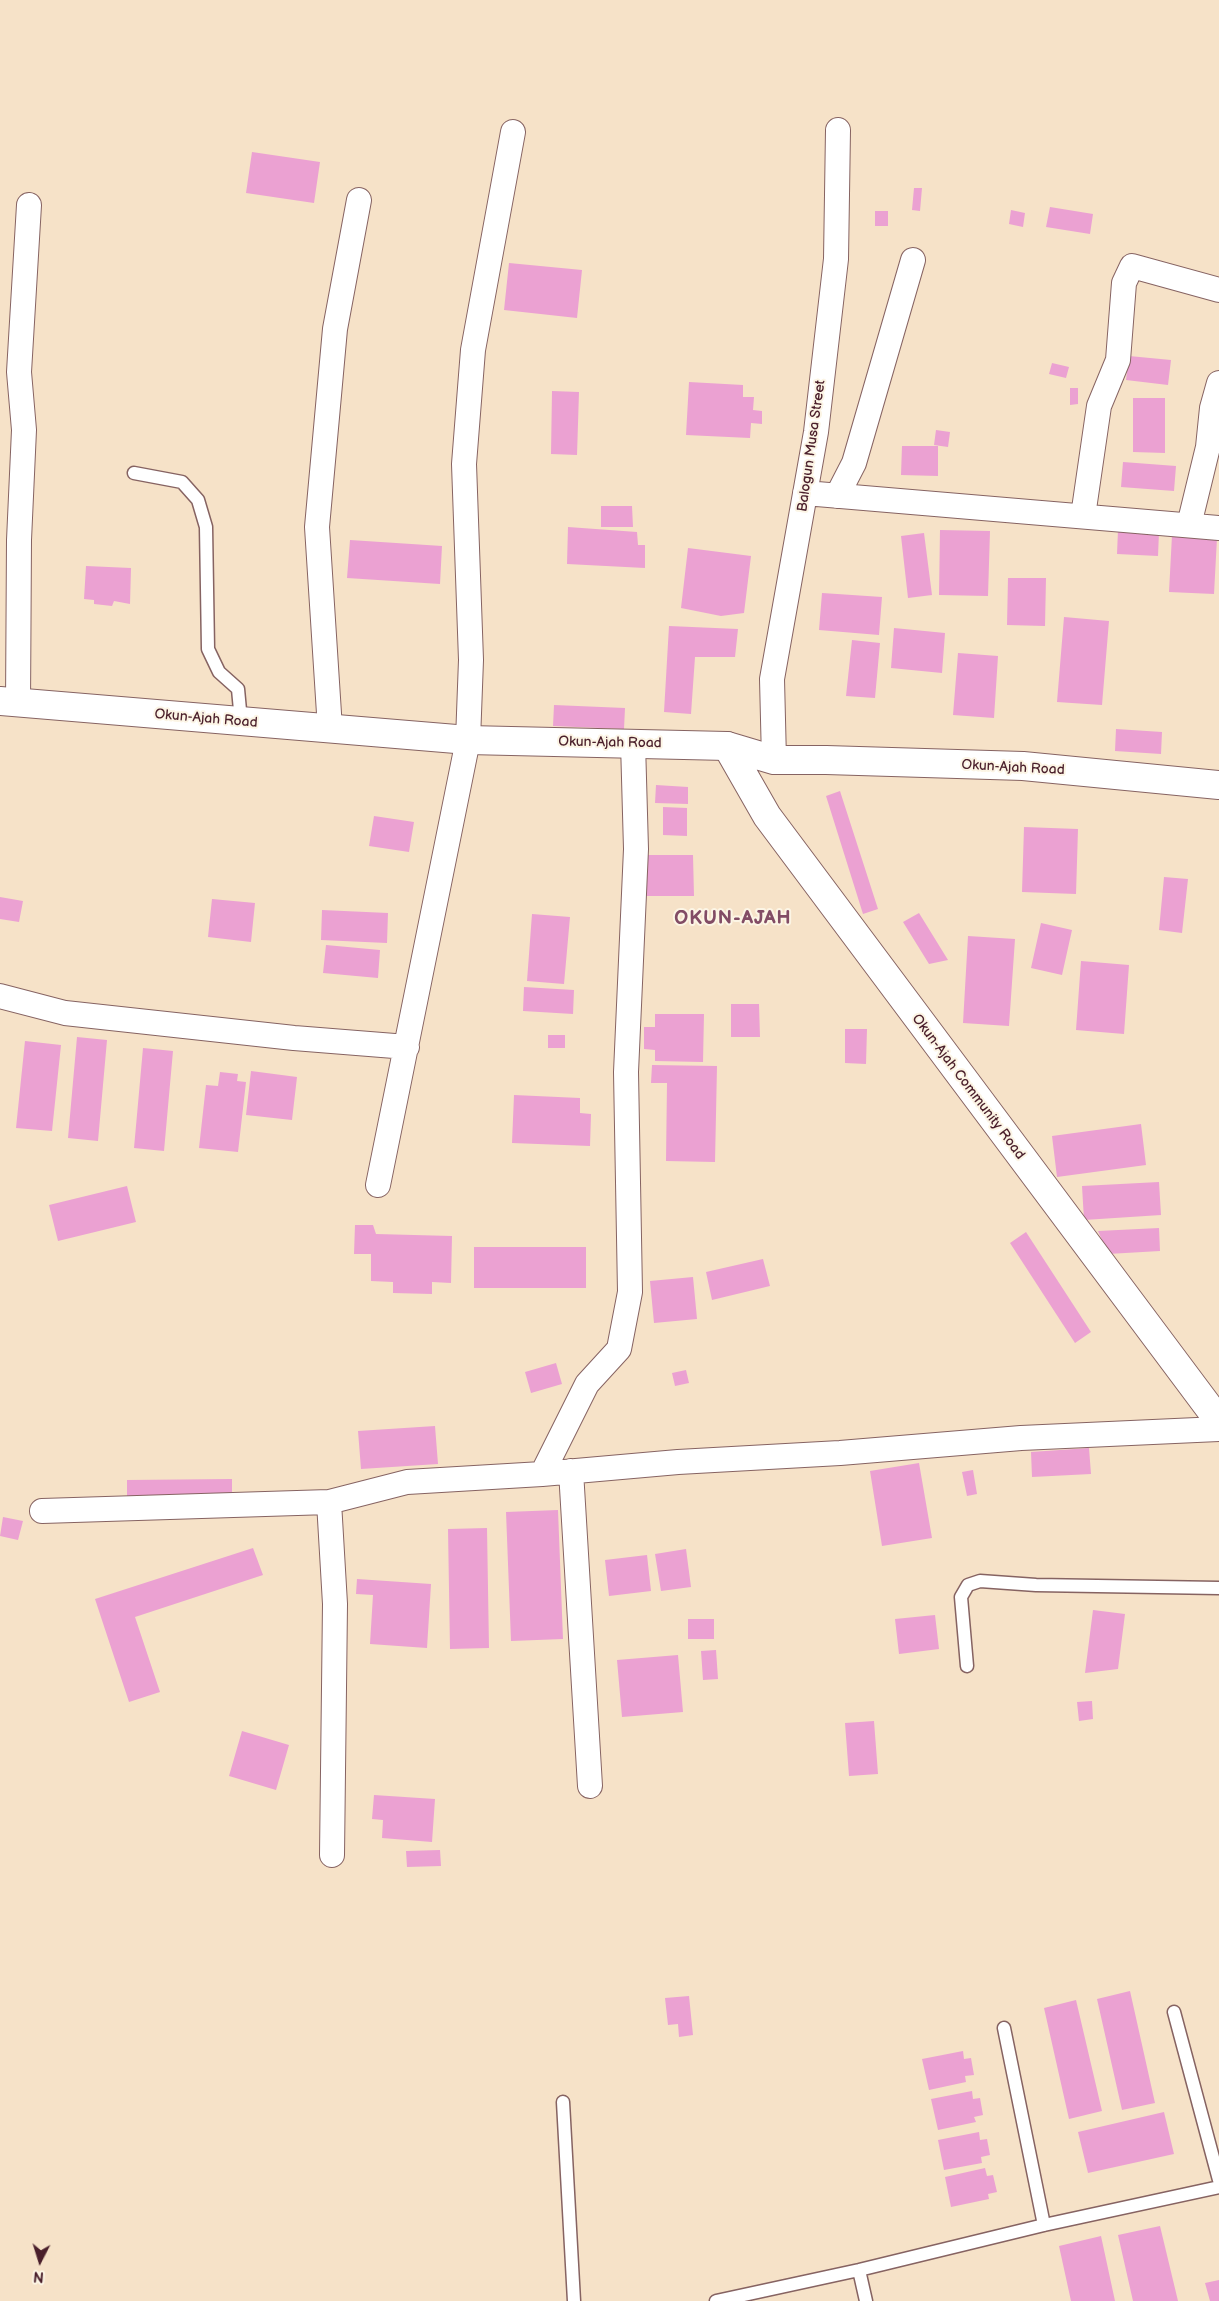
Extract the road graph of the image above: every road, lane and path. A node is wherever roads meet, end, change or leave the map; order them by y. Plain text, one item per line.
1 (838, 130) dead end
2 (513, 132) dead end
3 (359, 200) dead end
4 (29, 205) dead end
5 (912, 260) dead end
6 (1219, 290) edge
7 (1219, 383) edge
8 (134, 473) dead end
9 (805, 493) junction
10 (837, 496) junction
11 (1083, 516) junction
12 (1189, 525) junction
13 (1219, 528) edge
14 (9, 702) edge
15 (241, 722) junction
16 (330, 729) junction
17 (468, 740) junction
18 (633, 743) junction
19 (727, 746) junction
20 (774, 760) junction
21 (1219, 785) edge
22 (767, 816) junction
23 (0, 996) edge
24 (407, 1046) junction
25 (378, 1185) dead end
26 (1219, 1421) edge
27 (1219, 1429) edge
28 (571, 1472) junction
29 (542, 1474) junction
30 (329, 1502) junction
31 (42, 1512) dead end
32 (1219, 1588) edge
33 (967, 1666) dead end
34 (590, 1786) dead end
35 (332, 1854) dead end
36 (1174, 2012) dead end
37 (1004, 2028) dead end
38 (563, 2102) dead end
39 (1219, 2180) edge
40 (1219, 2187) edge
41 (1044, 2225) junction
42 (859, 2270) junction
43 (574, 2301) edge
44 (716, 2301) edge
45 (866, 2301) edge

1 - 9 street, Balogun Musa Street
2 - 17 street
3 - 16 street
4 - 14 street
5 - 10 street
6 - 11 street
7 - 12 street
8 - 15 lane
9 - 10 street
9 - 20 street, Balogun Musa Street
10 - 11 street
11 - 12 street
12 - 13 street
14 - 15 street, Okun-Ajah Road
15 - 16 street, Okun-Ajah Road
16 - 17 street, Okun-Ajah Road
17 - 18 street, Okun-Ajah Road
17 - 24 street
18 - 19 street, Okun-Ajah Road
18 - 29 street
19 - 20 street, Okun-Ajah Road
19 - 22 street, Okun-Ajah Community Road
20 - 21 street, Okun-Ajah Road
20 - 22 street
22 - 26 street, Okun-Ajah Community Road
23 - 24 street
24 - 25 street
27 - 28 street
28 - 29 street
28 - 34 street
29 - 30 street
30 - 31 street
30 - 35 street
32 - 33 lane
36 - 39 lane
37 - 41 lane
38 - 43 lane
40 - 41 lane
41 - 42 lane
42 - 44 lane
42 - 45 lane

